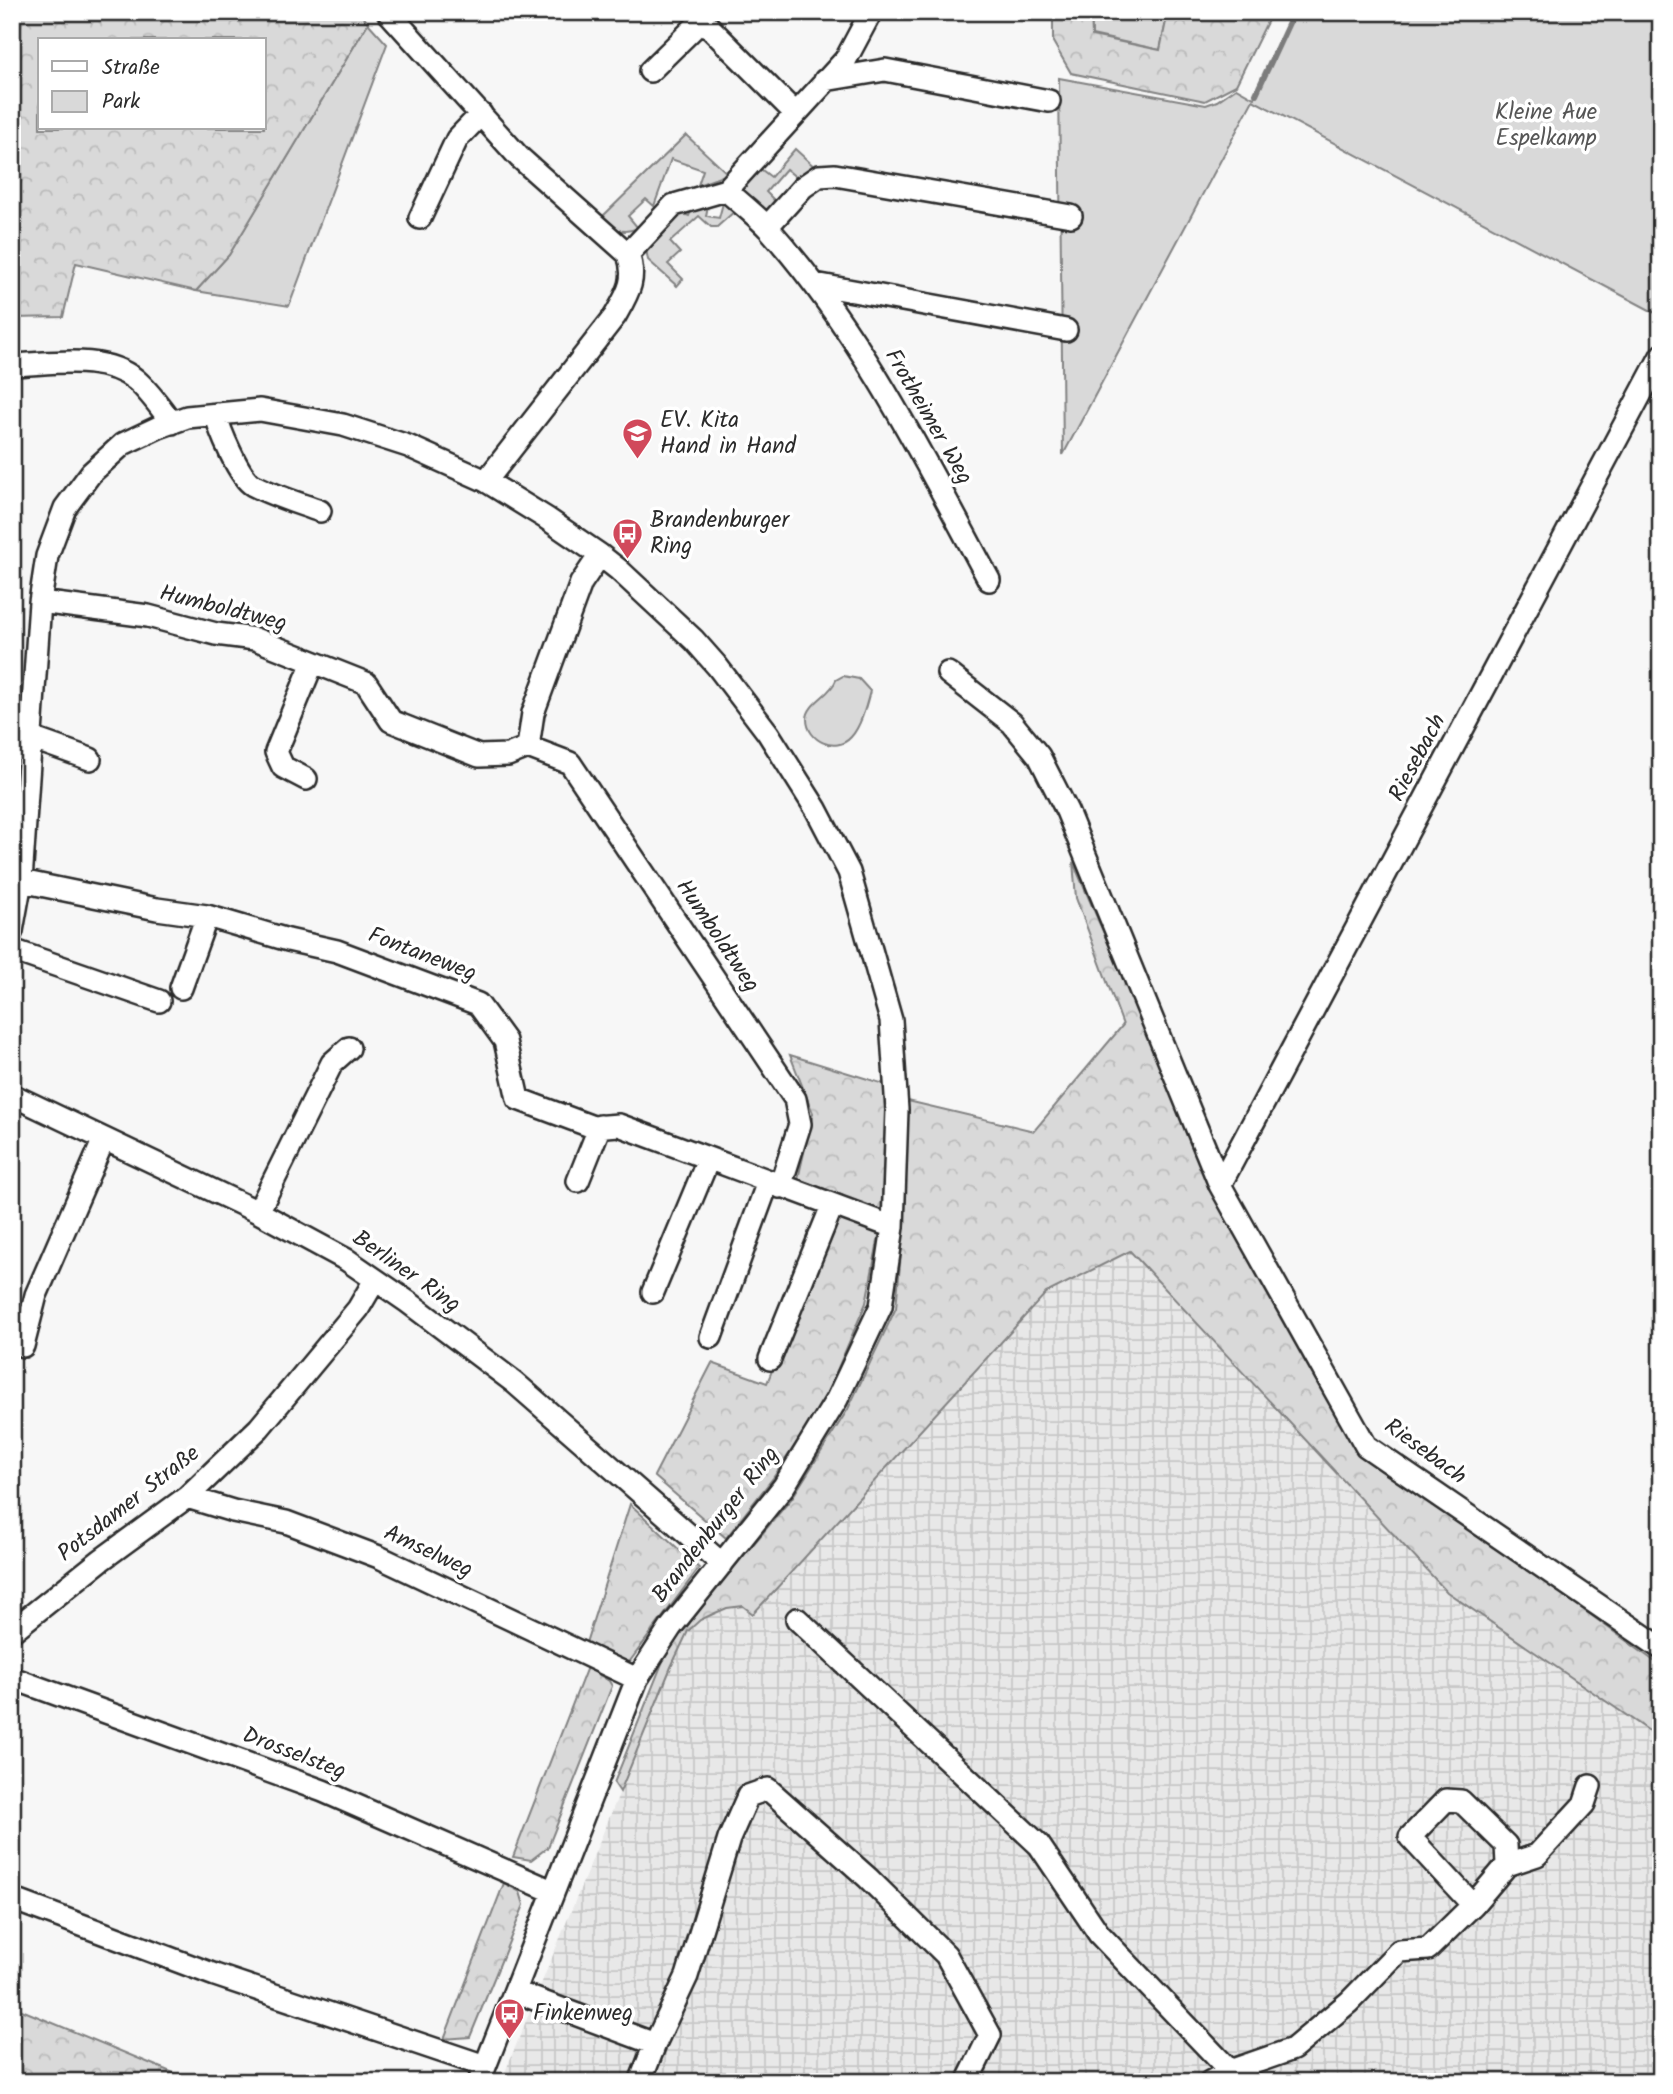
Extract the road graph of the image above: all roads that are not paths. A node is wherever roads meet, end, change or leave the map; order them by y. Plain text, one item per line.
1 (388, 12) edge
2 (872, 12) edge
3 (650, 71) dead end
4 (825, 80) junction
5 (1049, 101) dead end
6 (795, 113) junction
7 (481, 114) junction
8 (726, 190) junction
9 (1070, 216) dead end
10 (420, 218) dead end
11 (767, 227) junction
12 (628, 254) junction
13 (815, 284) junction
14 (1066, 330) dead end
15 (1661, 356) edge
16 (12, 365) edge
17 (216, 414) junction
18 (172, 423) junction
19 (486, 481) junction
20 (320, 511) dead end
21 (600, 555) junction
22 (989, 580) dead end
23 (40, 602) junction
24 (313, 662) junction
25 (948, 673) dead end
26 (31, 738) junction
27 (528, 747) junction
28 (90, 759) dead end
29 (306, 779) dead end
30 (21, 881) junction
31 (207, 916) junction
32 (12, 931) edge
33 (12, 950) edge
34 (181, 988) dead end
35 (159, 1001) dead end
36 (349, 1048) dead end
37 (12, 1095) edge
38 (600, 1126) junction
39 (104, 1139) junction
40 (708, 1160) junction
41 (578, 1181) dead end
42 (774, 1185) junction
43 (1220, 1185) junction
44 (832, 1206) junction
45 (258, 1212) junction
46 (893, 1227) junction
47 (375, 1280) junction
48 (653, 1292) dead end
49 (711, 1336) dead end
50 (23, 1346) dead end
51 (770, 1359) dead end
52 (187, 1497) junction
53 (722, 1564) junction
54 (797, 1619) dead end
55 (12, 1631) edge
56 (1661, 1648) edge
57 (12, 1678) edge
58 (637, 1679) junction
59 (1590, 1786) dead end
60 (1507, 1865) junction
61 (552, 1891) junction
62 (12, 1899) edge
63 (1473, 1905) junction
64 (516, 1992) junction
65 (655, 2044) junction
66 (482, 2074) edge
67 (1233, 2077) edge
68 (640, 2082) edge
69 (967, 2082) edge
70 (1210, 2082) edge

1 - 7 street
2 - 4 street
3 - 6 street
4 - 5 street
4 - 6 street
6 - 8 street
7 - 10 street
7 - 12 street
8 - 11 street, Frotheimer Weg
8 - 12 street
9 - 11 street
11 - 13 street, Frotheimer Weg
12 - 19 street
13 - 14 street
13 - 22 street, Frotheimer Weg
15 - 43 street, Riesebach
16 - 18 street
17 - 18 street, Brandenburger Ring
17 - 19 street, Brandenburger Ring
17 - 20 street
18 - 23 street, Brandenburger Ring
19 - 21 street, Brandenburger Ring
21 - 27 street
21 - 46 street, Brandenburger Ring
23 - 24 street, Humboldtweg
23 - 26 street, Brandenburger Ring
24 - 27 street, Humboldtweg
24 - 29 street
25 - 43 street, Riesebach
26 - 28 street
26 - 30 street, Brandenburger Ring
27 - 42 street, Humboldtweg
30 - 31 street, Fontaneweg
30 - 32 street, Brandenburger Ring
31 - 34 street
31 - 38 street, Fontaneweg
33 - 35 street
36 - 45 street
37 - 39 street, Berliner Ring
38 - 40 street, Fontaneweg
38 - 41 street
39 - 45 street, Berliner Ring
39 - 50 street
40 - 42 street, Fontaneweg
40 - 48 street
42 - 44 street, Fontaneweg
42 - 49 street, Humboldtweg
43 - 56 street, Riesebach
44 - 46 street, Fontaneweg
44 - 51 street
45 - 47 street, Berliner Ring
46 - 53 street, Brandenburger Ring
47 - 52 street, Potsdamer Straße
47 - 53 street, Berliner Ring
52 - 55 street, Potsdamer Straße
52 - 58 street, Amselweg
53 - 58 street, Brandenburger Ring
54 - 67 street
57 - 61 street, Drosselsteg
58 - 61 street, Brandenburger Ring
59 - 60 street
60 - 63 street
60 - 63 street
61 - 64 street, Brandenburger Ring
62 - 66 street
63 - 67 street
64 - 65 street
64 - 66 street, Brandenburger Ring
65 - 68 street
65 - 69 street
67 - 70 street

